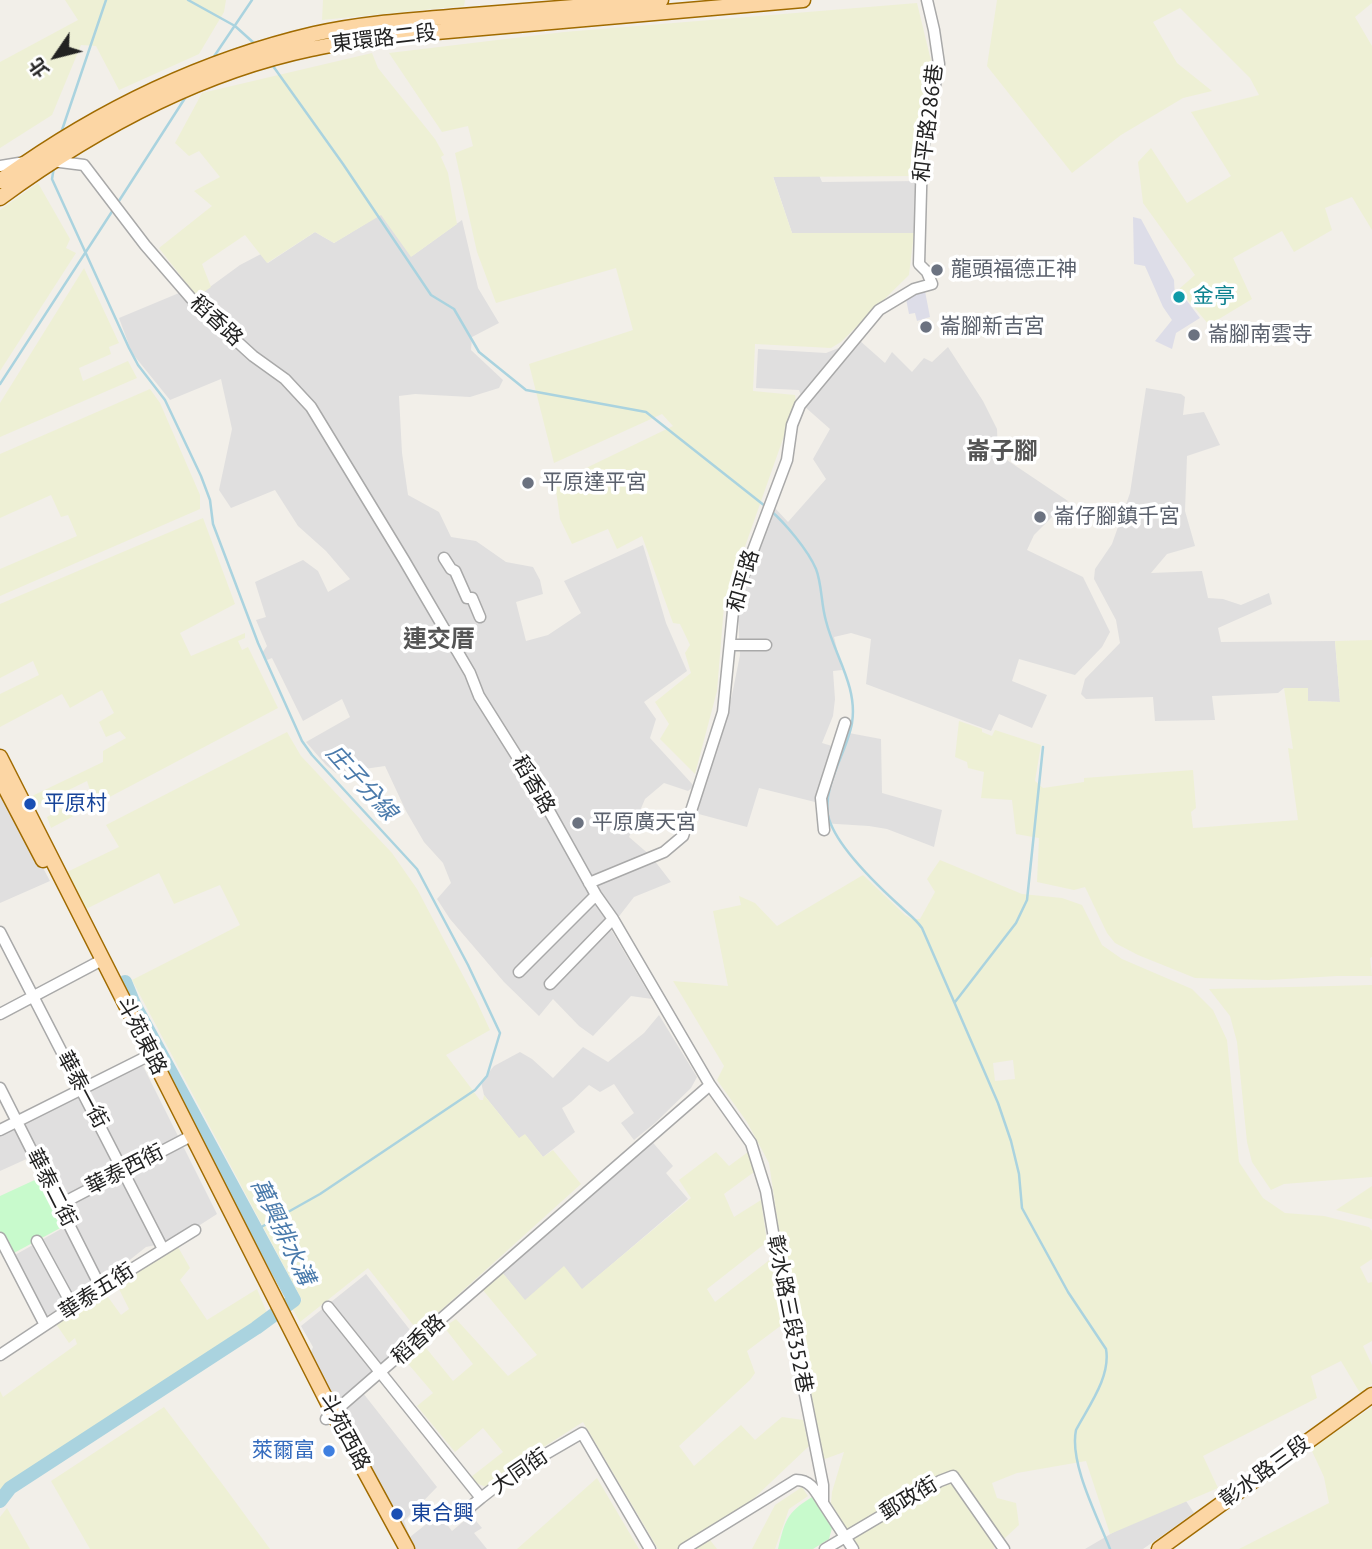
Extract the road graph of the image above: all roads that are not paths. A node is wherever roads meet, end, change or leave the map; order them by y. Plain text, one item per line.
1 (661, 0) edge
2 (803, 0) edge
3 (927, 0) edge
4 (51, 161) junction
5 (26, 162) junction
6 (0, 166) edge
7 (0, 181) edge
8 (0, 198) edge
9 (932, 284) joint
10 (444, 558) dead end
11 (480, 617) dead end
12 (731, 645) junction
13 (766, 645) dead end
14 (845, 723) dead end
15 (0, 757) edge
16 (0, 778) edge
17 (824, 830) dead end
18 (589, 883) junction
19 (596, 895) junction
20 (613, 919) junction
21 (0, 932) edge
22 (99, 961) junction
23 (519, 972) dead end
24 (550, 984) dead end
25 (33, 996) junction
26 (0, 1014) edge
27 (147, 1056) junction
28 (710, 1085) junction
29 (0, 1088) edge
30 (80, 1088) junction
31 (17, 1121) junction
32 (0, 1130) edge
33 (188, 1138) junction
34 (124, 1171) junction
35 (59, 1205) junction
36 (195, 1230) dead end
37 (0, 1238) edge
38 (37, 1241) dead end
39 (163, 1249) junction
40 (101, 1288) junction
41 (73, 1307) junction
42 (328, 1307) dead end
43 (280, 1316) joint
44 (45, 1325) junction
45 (0, 1355) edge
46 (381, 1373) junction
47 (1372, 1395) edge
48 (329, 1416) junction
49 (481, 1498) junction
50 (823, 1503) junction
51 (463, 1513) dead end
52 (846, 1538) junction
53 (398, 1549) edge
54 (407, 1549) edge
55 (650, 1549) edge
56 (684, 1549) edge
57 (825, 1549) edge
58 (853, 1549) edge
59 (1004, 1549) edge
60 (1158, 1549) edge

1 - 5 main road, 東環路二段
2 - 4 main road, 東環路二段
3 - 9 street, 和平路286巷
4 - 5 street, 稻香路
4 - 8 main road, 東環路二段
4 - 18 street, 稻香路
5 - 6 street, 稻香路
5 - 7 main road, 東環路二段
9 - 12 street, 和平路
10 - 11 street
12 - 13 street
12 - 18 street, 和平路
14 - 17 street
15 - 22 main road, 斗苑東路
16 - 22 main road, 斗苑東路
18 - 19 street, 稻香路
19 - 20 street, 稻香路
19 - 23 street
20 - 24 street
20 - 28 street, 稻香路
21 - 25 street, 華泰一街
22 - 25 street
22 - 27 main road, 斗苑東路
25 - 26 street
25 - 30 street, 華泰一街
27 - 30 street
27 - 33 main road, 斗苑東路
28 - 46 street, 稻香路
28 - 50 street, 彰水路三段352巷
29 - 31 street, 華泰二街
30 - 31 street
30 - 34 street, 華泰一街
31 - 32 street
31 - 35 street, 華泰二街
33 - 34 street, 華泰西街
33 - 43 main road, 斗苑東路
34 - 35 street, 華泰西街
34 - 39 street, 華泰一街
35 - 40 street, 華泰二街
36 - 39 street, 華泰五街
37 - 44 street
38 - 41 street
39 - 40 street, 華泰五街
40 - 41 street, 華泰五街
41 - 44 street, 華泰五街
42 - 46 street, 大同街
43 - 48 main road, 斗苑西路
44 - 45 street, 華泰五街
46 - 48 street, 稻香路
46 - 49 street, 大同街
47 - 60 main road, 彰水路三段
48 - 53 main road, 斗苑西路
48 - 54 main road, 斗苑西路
49 - 51 street
49 - 55 street, 大同街
50 - 52 street, 彰水路三段352巷
50 - 56 street
52 - 57 street, 郵政街
52 - 58 street, 彰水路三段352巷
52 - 59 street, 郵政街

